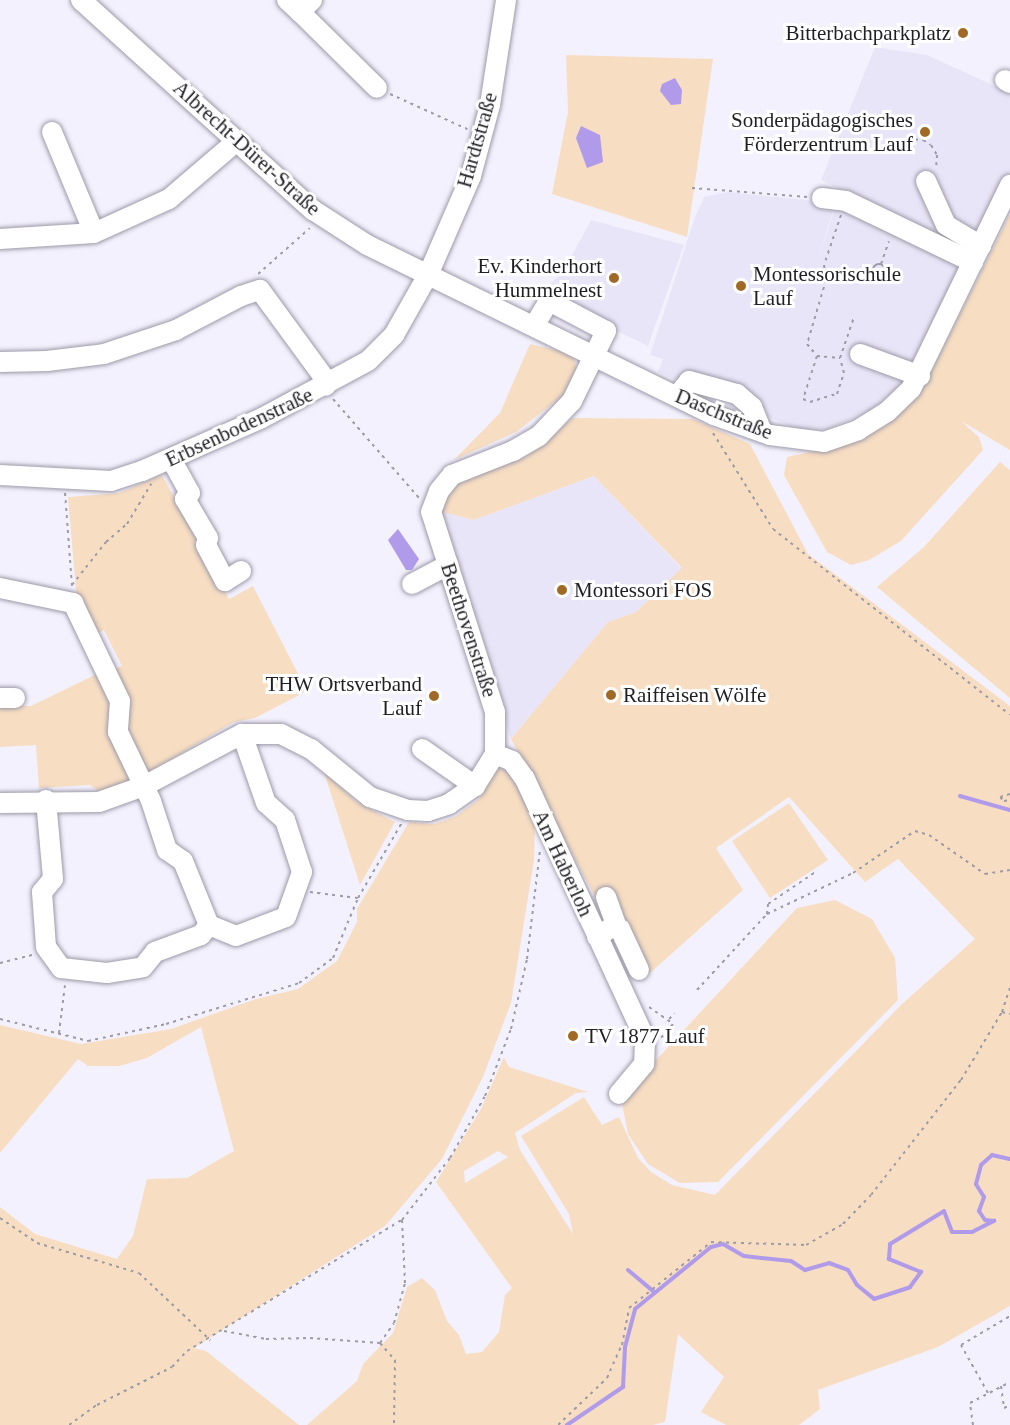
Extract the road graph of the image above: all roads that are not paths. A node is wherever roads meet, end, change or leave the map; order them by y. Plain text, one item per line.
1 (81, 0) edge
2 (506, 0) edge
3 (300, 4) edge
4 (377, 88) road end
5 (52, 132) dead end
6 (237, 141) junction
7 (926, 181) road end
8 (1010, 184) edge
9 (822, 198) road end
10 (94, 233) junction
11 (0, 239) edge
12 (977, 254) junction
13 (428, 275) junction
14 (534, 326) junction
15 (594, 354) junction
16 (860, 354) dead end
17 (0, 362) edge
18 (921, 376) junction
19 (326, 386) junction
20 (676, 396) junction
21 (762, 432) junction
22 (171, 459) junction
23 (0, 475) edge
24 (448, 565) junction
25 (241, 571) dead end
26 (412, 584) dead end
27 (0, 588) edge
28 (242, 734) junction
29 (422, 749) dead end
30 (495, 754) junction
31 (144, 786) junction
32 (475, 786) junction
33 (46, 800) junction
34 (0, 803) edge
35 (606, 897) dead end
36 (209, 925) junction
37 (617, 927) junction
38 (597, 937) junction
39 (639, 970) dead end
40 (619, 1095) dead end

1 - 6 street, Albrecht-Dürer-Straße
2 - 13 street, Hardtstraße
3 - 4 street
5 - 10 street
6 - 10 street
6 - 13 street, Albrecht-Dürer-Straße
7 - 12 street
8 - 12 street, Daschstraße
9 - 12 street
10 - 11 street
12 - 18 street, Daschstraße
13 - 14 street, Daschstraße
13 - 19 street, Erbsenbodenstraße
14 - 15 street, Daschstraße
14 - 15 street
15 - 20 street, Daschstraße
15 - 24 street, Beethovenstraße
16 - 18 street
17 - 19 street
18 - 21 street, Daschstraße
19 - 22 street, Erbsenbodenstraße
20 - 21 street, Daschstraße
20 - 21 street
22 - 23 street, Erbsenbodenstraße
22 - 25 street
24 - 26 street
24 - 30 street, Beethovenstraße
27 - 31 street
28 - 31 street
28 - 32 street
28 - 36 street
29 - 32 street
30 - 32 street
30 - 38 street, Am Haberloh
31 - 33 street
31 - 36 street
33 - 34 street
33 - 36 street
35 - 37 street
37 - 38 street
37 - 39 street
38 - 40 street, Am Haberloh

